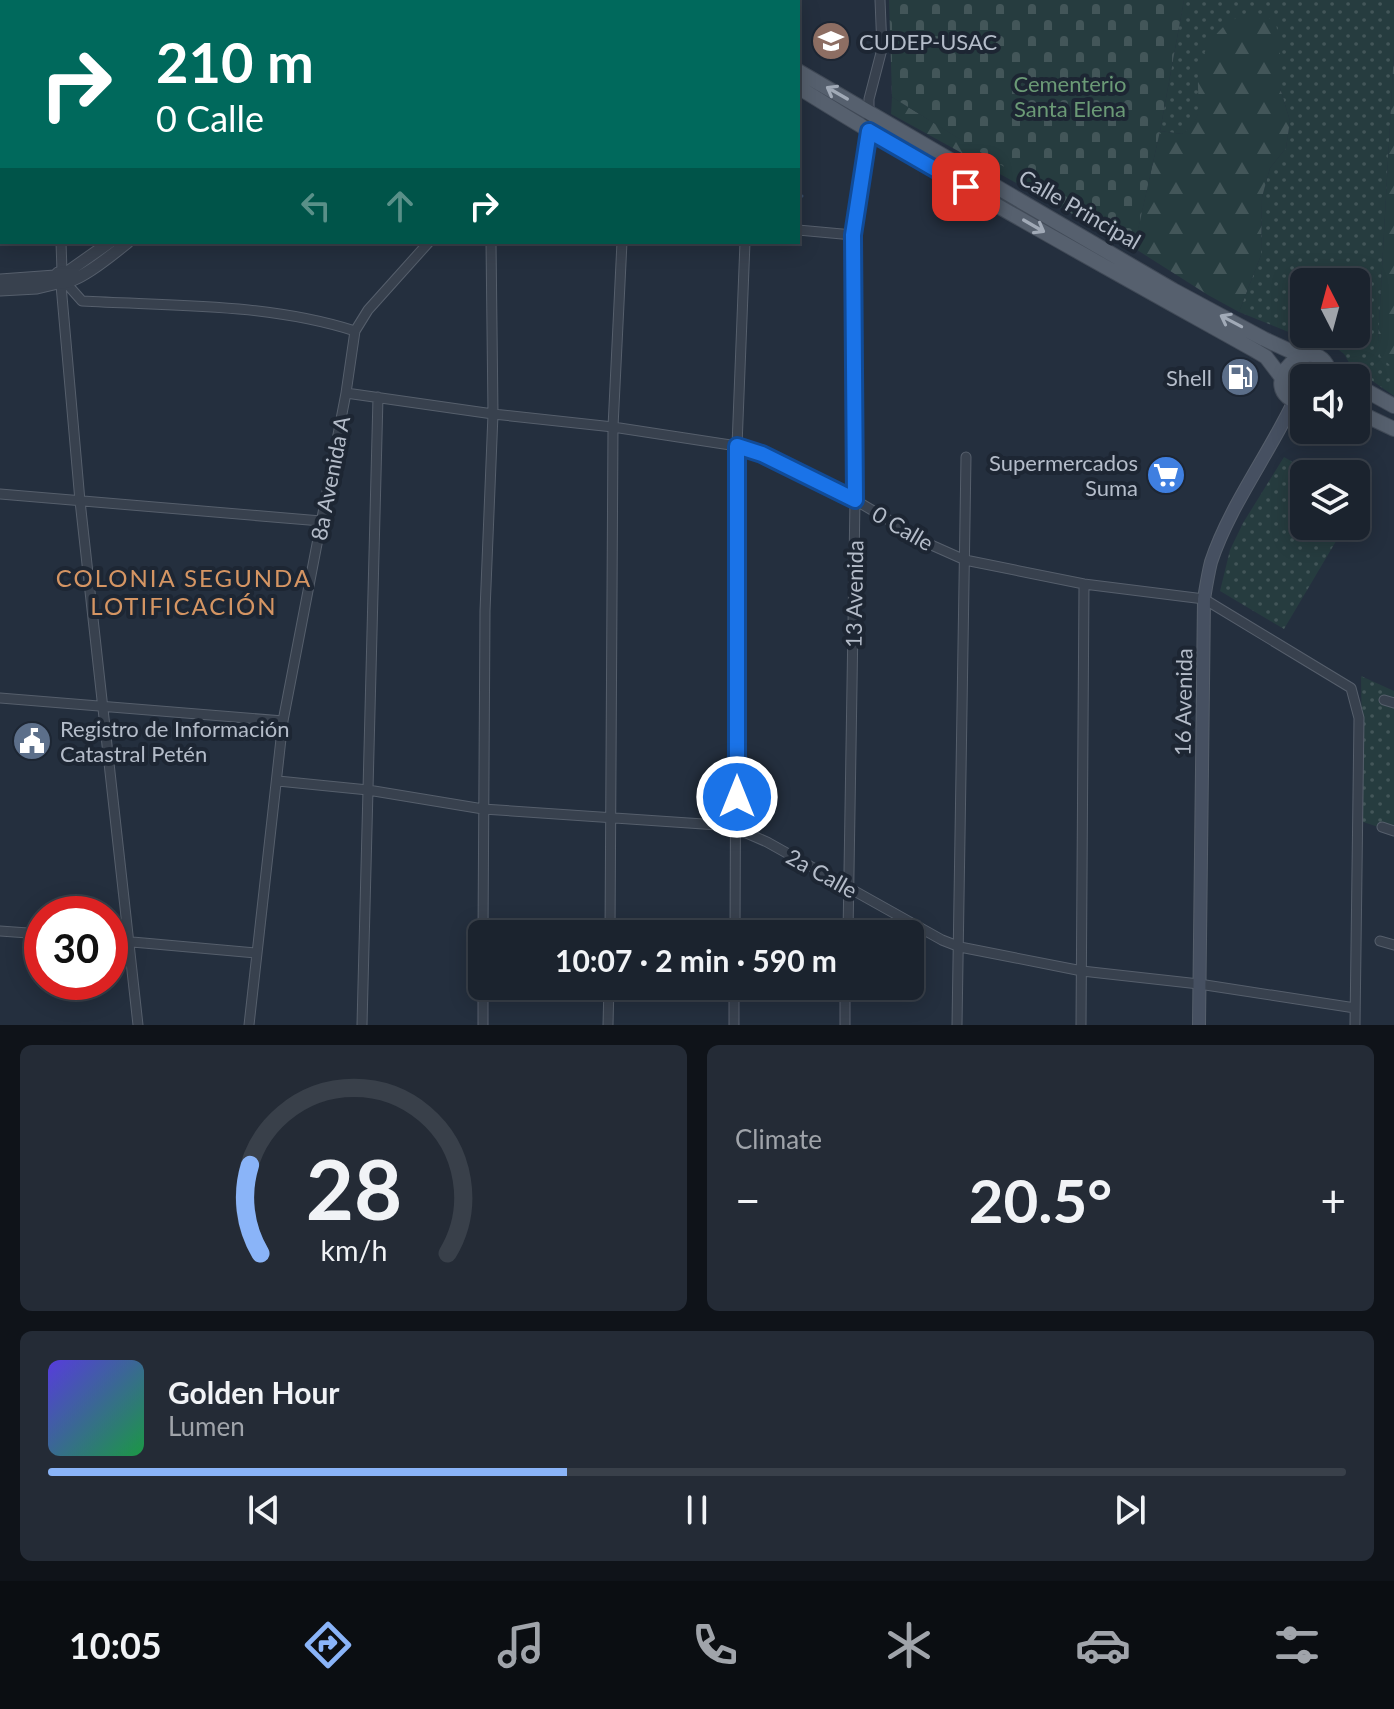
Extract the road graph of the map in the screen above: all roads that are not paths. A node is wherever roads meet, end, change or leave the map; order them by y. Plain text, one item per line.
1 (880, 0) edge
2 (800, 72) edge
3 (800, 88) edge
4 (868, 111) junction
5 (869, 131) junction
6 (800, 230) edge
7 (853, 235) junction
8 (61, 244) edge
9 (107, 244) edge
10 (125, 244) edge
11 (427, 244) edge
12 (491, 244) edge
13 (622, 244) edge
14 (745, 244) edge
15 (62, 279) junction
16 (0, 280) edge
17 (0, 290) edge
18 (355, 331) junction
19 (1301, 356) junction
20 (1324, 364) edge
21 (1282, 378) junction
22 (346, 393) junction
23 (1370, 393) edge
24 (1290, 396) edge
25 (378, 397) junction
26 (1394, 406) edge
27 (493, 414) junction
28 (1290, 417) edge
29 (1370, 418) edge
30 (613, 427) junction
31 (1394, 429) edge
32 (737, 446) junction
33 (966, 457) dead end
34 (0, 494) edge
35 (855, 500) junction
36 (80, 501) junction
37 (321, 521) junction
38 (965, 560) junction
39 (1084, 584) junction
40 (1204, 599) junction
41 (0, 698) edge
42 (103, 707) junction
43 (283, 721) junction
44 (278, 781) junction
45 (368, 790) junction
46 (483, 809) junction
47 (611, 817) junction
48 (1382, 827) dead end
49 (737, 829) junction
50 (1394, 831) edge
51 (850, 888) junction
52 (483, 920) edge
53 (610, 920) edge
54 (735, 920) edge
55 (849, 920) edge
56 (0, 931) edge
57 (24, 933) edge
58 (1380, 941) dead end
59 (130, 942) junction
60 (1394, 945) edge
61 (960, 947) junction
62 (256, 953) junction
63 (1082, 971) junction
64 (1199, 984) junction
65 (483, 1000) edge
66 (609, 1000) edge
67 (734, 1000) edge
68 (845, 1000) edge
69 (1355, 1008) junction
70 (138, 1025) edge
71 (249, 1025) edge
72 (362, 1025) edge
73 (483, 1025) edge
74 (608, 1025) edge
75 (734, 1025) edge
76 (845, 1025) edge
77 (957, 1025) edge
78 (1081, 1025) edge
79 (1199, 1025) edge
80 (1355, 1025) edge

1 - 4 street, 13 Avenida
4 -> 2 main road, Calle Principal
3 - 5 main road, Calle Principal
4 - 5 street, 13 Avenida
19 -> 4 main road, Calle Principal
5 - 7 street, 13 Avenida
5 -> 21 main road, Calle Principal
6 - 7 street
7 - 35 street, 13 Avenida
8 - 15 street
9 - 15 street
10 - 15 street
11 - 18 street, 8a Avenida A
12 - 27 street
13 - 30 street
14 - 32 street
15 - 16 street
15 - 17 street
15 - 18 street
15 - 36 street
18 - 22 street, 8a Avenida A
19 - 20 main road, Calle Principal
19 - 21 main road
21 - 24 main road, Calle Principal
22 - 25 street, 0 Calle
22 - 37 street, 8a Avenida A
23 - 26 main road
25 - 27 street, 0 Calle
25 - 45 street
27 - 30 street, 0 Calle
27 - 46 street
28 - 40 main road, 16 Avenida
29 - 31 main road
30 - 32 street, 0 Calle
30 - 47 street
32 - 35 street, 0 Calle
32 - 49 street
33 - 38 street
34 - 36 street
35 - 38 street, 0 Calle
35 - 51 street, 13 Avenida
36 - 37 street
36 - 42 street
37 - 43 street, 8a Avenida A
38 - 39 street, 0 Calle
38 - 61 street
39 - 40 street, 0 Calle
39 - 63 street
40 - 64 main road, 16 Avenida
40 - 69 street, 0 Calle
41 - 42 street
42 - 43 street
42 - 59 street
43 - 44 street, 8a Avenida A
44 - 45 street, 2a Calle
44 - 62 street, 8a Avenida A
45 - 46 street, 2a Calle
45 - 72 street
46 - 47 street, 2a Calle
46 - 52 street
47 - 49 street, 2a Calle
47 - 53 street
48 - 50 street
49 - 51 street, 2a Calle
49 - 54 street
51 - 55 street, 13 Avenida
51 - 61 street, 2a Calle
56 - 57 street
58 - 60 street
59 - 62 street
59 - 70 street
61 - 63 street, 2a Calle
61 - 77 street
62 - 71 street, 8a Avenida A
63 - 64 street, 2a Calle
63 - 78 street
64 - 69 street, 2a Calle
64 - 79 main road, 16 Avenida
65 - 73 street
66 - 74 street
67 - 75 street
68 - 76 street
69 - 80 street

